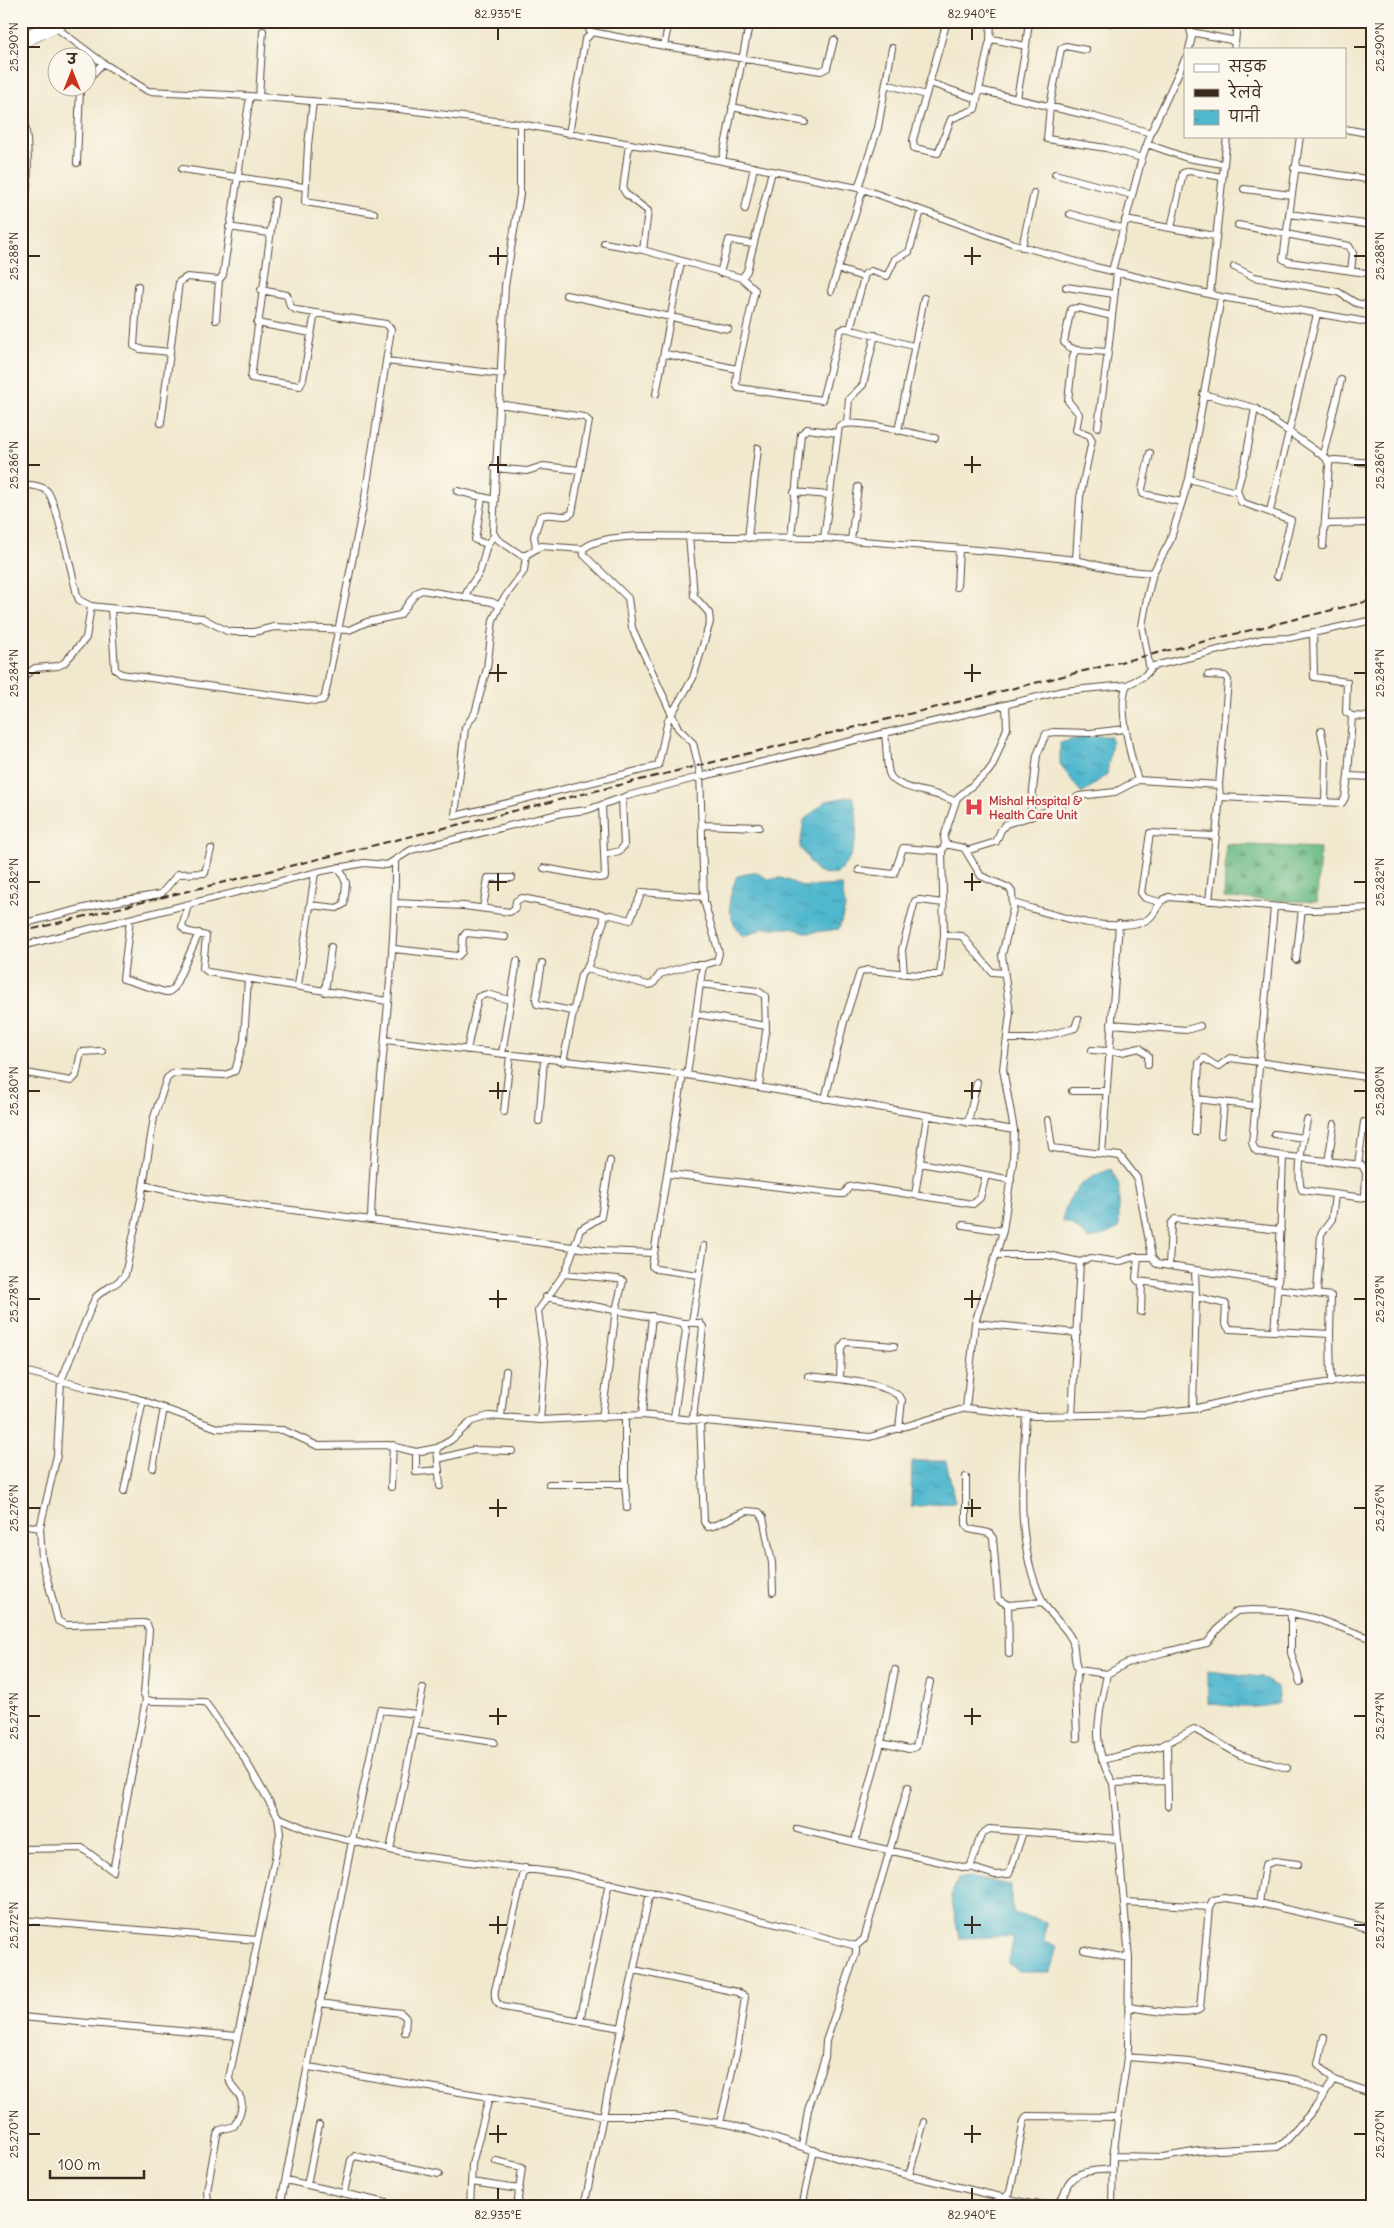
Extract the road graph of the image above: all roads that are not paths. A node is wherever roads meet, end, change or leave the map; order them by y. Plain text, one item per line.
1 (71, 21) edge
2 (588, 21) edge
3 (669, 21) edge
4 (947, 21) edge
5 (991, 21) edge
6 (1029, 21) edge
7 (1188, 21) edge
8 (1237, 21) edge
9 (54, 24) edge
10 (748, 30) dead end
11 (263, 31) dead end
12 (1191, 32) junction
13 (590, 33) junction
14 (21, 37) edge
15 (834, 40) dead end
16 (990, 40) junction
17 (21, 45) edge
18 (664, 46) junction
19 (1026, 46) junction
20 (1234, 46) edge
21 (892, 48) dead end
22 (1189, 48) edge
23 (1086, 50) dead end
24 (742, 58) junction
25 (1184, 61) edge
26 (104, 63) junction
27 (98, 69) edge
28 (930, 83) junction
29 (886, 84) junction
30 (979, 90) junction
31 (926, 95) junction
32 (250, 96) junction
33 (259, 97) junction
34 (80, 98) edge
35 (1017, 98) junction
36 (977, 99) junction
37 (314, 101) junction
38 (1050, 106) junction
39 (732, 107) junction
40 (21, 117) edge
41 (805, 122) dead end
42 (520, 124) junction
43 (1346, 129) edge
44 (1151, 133) junction
45 (569, 134) junction
46 (1373, 134) edge
47 (1226, 138) edge
48 (1300, 138) edge
49 (629, 144) junction
50 (1147, 144) junction
51 (1142, 158) junction
52 (722, 161) junction
53 (77, 163) dead end
54 (1223, 164) junction
55 (754, 167) junction
56 (1294, 168) junction
57 (182, 169) dead end
58 (772, 171) junction
59 (1055, 174) dead end
60 (237, 177) junction
61 (1222, 177) junction
62 (1373, 180) edge
63 (304, 186) junction
64 (861, 189) junction
65 (1244, 189) dead end
66 (1034, 193) dead end
67 (1132, 195) junction
68 (1291, 195) junction
69 (275, 200) dead end
70 (745, 209) dead end
71 (921, 211) junction
72 (21, 212) edge
73 (374, 213) dead end
74 (1070, 214) dead end
75 (1289, 214) junction
76 (1125, 220) junction
77 (1238, 225) dead end
78 (1373, 225) edge
79 (229, 227) junction
80 (1122, 228) junction
81 (1171, 228) junction
82 (269, 233) junction
83 (1286, 233) junction
84 (1215, 236) junction
85 (604, 243) dead end
86 (753, 244) junction
87 (1022, 247) junction
88 (643, 250) junction
89 (681, 262) junction
90 (1234, 267) dead end
91 (838, 269) junction
92 (1351, 271) junction
93 (1114, 272) junction
94 (720, 273) junction
95 (1373, 274) edge
96 (863, 277) junction
97 (742, 278) junction
98 (219, 280) junction
99 (138, 286) dead end
100 (1066, 287) dead end
101 (261, 290) junction
102 (831, 291) dead end
103 (1114, 294) junction
104 (1210, 294) junction
105 (566, 295) dead end
106 (1221, 297) junction
107 (924, 298) dead end
108 (1373, 307) edge
109 (315, 313) junction
110 (1317, 314) junction
111 (1112, 316) junction
112 (673, 317) junction
113 (216, 320) dead end
114 (1373, 322) edge
115 (257, 323) junction
116 (728, 329) dead end
117 (850, 329) junction
118 (311, 333) junction
119 (875, 335) junction
120 (913, 346) junction
121 (1076, 350) junction
122 (170, 352) junction
123 (1108, 352) junction
124 (666, 354) junction
125 (386, 361) junction
126 (737, 369) junction
127 (502, 374) junction
128 (1341, 380) dead end
129 (656, 394) dead end
130 (1203, 394) junction
131 (499, 404) junction
132 (1255, 408) junction
133 (847, 422) junction
134 (161, 423) dead end
135 (1098, 427) dead end
136 (1290, 430) junction
137 (898, 431) junction
138 (837, 434) junction
139 (935, 438) dead end
140 (758, 448) dead end
141 (1150, 453) dead end
142 (1323, 455) junction
143 (1328, 461) junction
144 (1373, 463) edge
145 (494, 468) junction
146 (579, 470) junction
147 (1189, 479) junction
148 (21, 484) edge
149 (858, 487) dead end
150 (1237, 490) junction
151 (457, 491) dead end
152 (794, 492) junction
153 (829, 495) junction
154 (482, 498) junction
155 (495, 500) junction
156 (1182, 502) junction
157 (1270, 511) junction
158 (1373, 523) edge
159 (1325, 524) junction
160 (494, 536) junction
161 (689, 536) junction
162 (748, 538) junction
163 (791, 538) junction
164 (824, 538) junction
165 (851, 540) junction
166 (487, 544) junction
167 (1323, 546) dead end
168 (536, 547) junction
169 (583, 549) junction
170 (959, 549) junction
171 (526, 555) junction
172 (1076, 560) junction
173 (1153, 573) junction
174 (1277, 576) dead end
175 (957, 587) dead end
176 (465, 598) junction
177 (91, 606) junction
178 (500, 606) junction
179 (111, 609) junction
180 (1373, 620) edge
181 (338, 630) junction
182 (1313, 632) junction
183 (1150, 666) junction
184 (1208, 675) dead end
185 (21, 678) edge
186 (1127, 685) junction
187 (1006, 705) junction
188 (671, 713) junction
189 (1352, 716) junction
190 (1373, 717) edge
191 (1125, 730) junction
192 (1321, 730) dead end
193 (885, 735) junction
194 (1348, 776) junction
195 (1373, 777) edge
196 (699, 778) junction
197 (1138, 780) junction
198 (1219, 785) junction
199 (1220, 797) junction
200 (622, 798) junction
201 (955, 802) junction
202 (1325, 802) junction
203 (602, 805) junction
204 (1030, 817) junction
205 (702, 824) junction
206 (759, 827) dead end
207 (1216, 836) junction
208 (945, 844) junction
209 (211, 849) dead end
210 (942, 851) junction
211 (966, 851) junction
212 (604, 855) junction
213 (395, 862) junction
214 (339, 868) junction
215 (544, 868) dead end
216 (859, 870) dead end
217 (315, 873) junction
218 (512, 878) dead end
219 (704, 897) junction
220 (1209, 901) junction
221 (943, 902) junction
222 (1160, 902) junction
223 (395, 903) junction
224 (1013, 903) junction
225 (188, 905) junction
226 (310, 905) junction
227 (1274, 907) junction
228 (484, 908) junction
229 (1373, 908) edge
230 (1302, 909) junction
231 (605, 916) junction
232 (130, 918) junction
233 (21, 924) edge
234 (1119, 924) junction
235 (198, 933) junction
236 (944, 935) junction
237 (505, 938) dead end
238 (21, 946) edge
239 (331, 947) dead end
240 (394, 949) junction
241 (1296, 960) dead end
242 (517, 961) dead end
243 (542, 963) dead end
244 (704, 965) junction
245 (587, 969) junction
246 (904, 974) junction
247 (1004, 974) junction
248 (248, 979) junction
249 (700, 984) junction
250 (298, 985) junction
251 (325, 992) junction
252 (510, 1000) junction
253 (387, 1002) junction
254 (572, 1011) junction
255 (696, 1014) junction
256 (1078, 1019) dead end
257 (1111, 1024) junction
258 (766, 1026) junction
259 (1200, 1026) dead end
260 (1007, 1039) junction
261 (385, 1040) junction
262 (467, 1050) junction
263 (1092, 1050) dead end
264 (102, 1051) dead end
265 (1109, 1051) junction
266 (502, 1054) junction
267 (510, 1055) junction
268 (544, 1060) junction
269 (563, 1062) junction
270 (1259, 1064) junction
271 (1148, 1065) dead end
272 (21, 1072) edge
273 (685, 1075) junction
274 (1373, 1078) edge
275 (977, 1082) dead end
276 (758, 1086) junction
277 (1072, 1091) dead end
278 (1106, 1091) junction
279 (825, 1099) junction
280 (1197, 1099) junction
281 (1224, 1102) junction
282 (1256, 1106) junction
283 (504, 1112) dead end
284 (927, 1116) junction
285 (1048, 1120) dead end
286 (1307, 1120) dead end
287 (539, 1121) dead end
288 (1364, 1122) dead end
289 (968, 1123) junction
290 (1334, 1124) dead end
291 (1014, 1130) junction
292 (1195, 1132) dead end
293 (1274, 1134) dead end
294 (1221, 1135) dead end
295 (1304, 1138) junction
296 (1102, 1154) junction
297 (1284, 1156) junction
298 (1301, 1158) junction
299 (610, 1161) dead end
300 (1328, 1162) junction
301 (920, 1163) junction
302 (1358, 1164) junction
303 (669, 1174) junction
304 (986, 1175) junction
305 (1011, 1180) junction
306 (144, 1185) junction
307 (915, 1195) junction
308 (1335, 1196) junction
309 (1365, 1198) junction
310 (1373, 1199) edge
311 (371, 1220) junction
312 (963, 1225) dead end
313 (1281, 1230) junction
314 (1003, 1231) junction
315 (573, 1246) junction
316 (704, 1246) dead end
317 (654, 1253) junction
318 (997, 1255) junction
319 (1138, 1257) junction
320 (1152, 1257) junction
321 (1080, 1262) junction
322 (1169, 1266) junction
323 (1195, 1270) junction
324 (564, 1274) junction
325 (700, 1275) junction
326 (1142, 1282) junction
327 (1278, 1285) junction
328 (1196, 1288) junction
329 (1317, 1292) junction
330 (546, 1297) junction
331 (1196, 1297) junction
332 (616, 1310) junction
333 (1141, 1312) dead end
334 (652, 1316) junction
335 (692, 1322) junction
336 (683, 1323) junction
337 (975, 1323) junction
338 (1274, 1331) junction
339 (1077, 1333) junction
340 (1330, 1334) junction
341 (894, 1346) dead end
342 (21, 1370) edge
343 (506, 1372) dead end
344 (808, 1376) dead end
345 (1373, 1376) edge
346 (840, 1379) junction
347 (61, 1381) junction
348 (1331, 1383) junction
349 (143, 1400) junction
350 (164, 1408) junction
351 (966, 1408) junction
352 (1193, 1409) junction
353 (625, 1415) junction
354 (642, 1415) junction
355 (674, 1416) junction
356 (1026, 1416) junction
357 (1072, 1416) junction
358 (501, 1417) junction
359 (602, 1418) junction
360 (697, 1419) junction
361 (540, 1420) junction
362 (899, 1429) junction
363 (393, 1446) junction
364 (438, 1448) junction
365 (512, 1451) dead end
366 (416, 1452) junction
367 (438, 1459) junction
368 (153, 1468) dead end
369 (439, 1470) junction
370 (966, 1477) dead end
371 (549, 1484) dead end
372 (625, 1484) junction
373 (440, 1486) dead end
374 (391, 1487) dead end
375 (124, 1490) dead end
376 (628, 1508) dead end
377 (21, 1525) edge
378 (40, 1528) junction
379 (773, 1592) dead end
380 (1043, 1602) junction
381 (1008, 1604) junction
382 (1291, 1613) junction
383 (1373, 1639) edge
384 (1009, 1654) dead end
385 (895, 1670) dead end
386 (1078, 1670) junction
387 (1107, 1674) junction
388 (930, 1682) dead end
389 (1300, 1682) dead end
390 (423, 1688) dead end
391 (146, 1699) junction
392 (417, 1714) junction
393 (414, 1730) junction
394 (1077, 1738) dead end
395 (494, 1742) dead end
396 (881, 1743) junction
397 (1167, 1744) junction
398 (1102, 1760) junction
399 (1287, 1768) dead end
400 (1167, 1781) junction
401 (1113, 1783) junction
402 (908, 1788) dead end
403 (1168, 1806) dead end
404 (278, 1817) junction
405 (797, 1830) dead end
406 (1020, 1833) junction
407 (1118, 1839) junction
408 (352, 1841) junction
409 (857, 1843) junction
410 (21, 1849) edge
411 (390, 1850) junction
412 (890, 1852) junction
413 (1298, 1864) dead end
414 (970, 1867) junction
415 (525, 1868) junction
416 (609, 1883) junction
417 (650, 1892) junction
418 (1125, 1902) junction
419 (1259, 1903) junction
420 (1209, 1907) junction
421 (21, 1920) edge
422 (1373, 1929) edge
423 (257, 1940) junction
424 (856, 1946) junction
425 (1084, 1950) dead end
426 (1129, 1958) junction
427 (634, 1970) junction
428 (320, 2003) junction
429 (1128, 2007) junction
430 (21, 2017) edge
431 (580, 2021) junction
432 (622, 2028) junction
433 (405, 2032) dead end
434 (237, 2036) junction
435 (1324, 2037) dead end
436 (1127, 2057) junction
437 (308, 2066) junction
438 (1334, 2080) junction
439 (1373, 2093) edge
440 (1324, 2094) junction
441 (489, 2098) junction
442 (604, 2116) junction
443 (1118, 2117) junction
444 (924, 2122) dead end
445 (720, 2123) junction
446 (318, 2125) dead end
447 (802, 2146) junction
448 (814, 2150) junction
449 (1113, 2156) junction
450 (496, 2162) dead end
451 (1112, 2169) junction
452 (439, 2174) dead end
453 (909, 2175) junction
454 (286, 2180) junction
455 (471, 2182) junction
456 (308, 2185) junction
457 (520, 2189) junction
458 (344, 2193) junction
459 (1005, 2198) junction
460 (380, 2204) edge
461 (208, 2205) edge
462 (1059, 2206) edge
463 (223, 2207) edge
464 (280, 2207) edge
465 (401, 2207) edge
466 (470, 2207) edge
467 (517, 2207) edge
468 (584, 2207) edge
469 (802, 2207) edge
470 (1112, 2207) edge

1 - 9 main road
2 - 13 street
3 - 18 street
4 - 28 street
5 - 16 street
6 - 19 street
7 - 12 street
8 - 20 street
9 - 14 main road
9 - 17 main road
9 - 26 street
10 - 24 street
11 - 33 street
12 - 20 street
12 - 22 street
13 - 18 street
13 - 45 street
15 - 24 street
16 - 19 street
16 - 30 street
18 - 24 street
19 - 35 street
21 - 29 street
23 - 38 street
24 - 39 street
25 - 44 street
26 - 27 street
26 - 32 street
28 - 31 street
28 - 36 street
29 - 31 street
29 - 64 street
30 - 35 street
30 - 36 street
31 - 36 street
32 - 33 street
32 - 60 street
33 - 37 street
34 - 53 street
35 - 38 street
37 - 42 street
37 - 63 street
38 - 44 street
38 - 51 street
39 - 41 street
39 - 52 street
40 - 72 street
42 - 45 street
42 - 127 street
43 - 46 street
44 - 50 street
45 - 49 street
47 - 54 street
48 - 56 street
49 - 52 street
49 - 88 street
50 - 51 street
50 - 54 street
51 - 67 street
52 - 55 street
54 - 61 street
55 - 58 street
55 - 70 street
56 - 62 street
56 - 68 street
57 - 60 street
58 - 64 street
58 - 86 street
59 - 67 street
60 - 63 street
60 - 79 street
61 - 81 street
61 - 84 street
63 - 73 street
64 - 71 street
64 - 91 street
65 - 68 street
66 - 87 street
67 - 76 street
68 - 75 street
69 - 82 street
71 - 87 street
71 - 96 street
74 - 80 street
75 - 78 street
75 - 83 street
76 - 80 street
76 - 81 street
77 - 83 street
79 - 82 street
79 - 98 street
80 - 93 street
81 - 84 street
82 - 101 street
83 - 92 street
83 - 92 street
84 - 104 street
85 - 88 street
86 - 94 street
86 - 97 street
87 - 93 street
88 - 89 street
89 - 94 street
89 - 112 street
90 - 108 street
91 - 96 street
91 - 102 street
92 - 95 street
93 - 103 street
93 - 104 street
94 - 97 street
96 - 117 street
97 - 126 street
98 - 113 street
98 - 122 street
99 - 122 street
100 - 103 street
101 - 109 street
101 - 115 street
103 - 111 street
104 - 106 street
105 - 112 street
106 - 110 street
106 - 130 street
107 - 120 street
109 - 118 street
109 - 125 street
110 - 114 street
110 - 136 street
111 - 121 street
111 - 123 street
112 - 116 street
112 - 124 street
115 - 118 street
115 - 118 street
117 - 119 street
117 - 126 street
119 - 120 street
119 - 133 street
120 - 137 street
121 - 123 street
121 - 172 street
122 - 134 street
123 - 135 street
124 - 126 street
124 - 129 street
125 - 127 street
125 - 181 street
127 - 131 street
128 - 142 street
130 - 132 street
130 - 147 street
131 - 145 street
131 - 146 street
132 - 136 street
132 - 150 street
133 - 137 street
133 - 138 street
136 - 142 street
136 - 157 street
137 - 139 street
138 - 152 street
138 - 153 street
140 - 162 street
141 - 156 street
142 - 143 street
143 - 144 street
143 - 159 street
145 - 146 street
145 - 155 street
146 - 168 street
147 - 150 street
147 - 156 street
148 - 177 street
149 - 165 street
150 - 157 street
151 - 154 street
152 - 153 street
152 - 163 street
153 - 164 street
154 - 155 street
154 - 166 street
155 - 160 street
156 - 173 street
157 - 174 street
158 - 159 street
159 - 167 street
160 - 166 street
160 - 171 street
161 - 162 street
161 - 169 street
161 - 188 street
162 - 163 street
163 - 164 street
164 - 165 street
165 - 170 street
166 - 176 street
168 - 169 street
168 - 171 street
169 - 188 street
170 - 172 street
170 - 175 street
171 - 178 street
172 - 173 street
173 - 183 street
176 - 178 street
176 - 181 street
177 - 179 street
177 - 185 street
178 - 188 street
179 - 181 street
179 - 181 street
180 - 182 street
182 - 183 street
182 - 189 street
183 - 186 street
184 - 198 street
186 - 187 street
186 - 191 street
187 - 193 street
187 - 201 street
188 - 196 street
189 - 190 street
189 - 194 street
191 - 197 street
191 - 204 street
192 - 202 street
193 - 196 street
193 - 201 street
194 - 195 street
194 - 202 street
196 - 200 street
196 - 205 street
197 - 198 street
197 - 204 street
198 - 199 street
199 - 202 street
199 - 207 street
200 - 203 street
200 - 212 street
201 - 208 street
203 - 212 street
203 - 213 street
204 - 211 street
205 - 206 street
205 - 219 street
207 - 220 street
207 - 222 street
208 - 210 street
208 - 211 street
209 - 233 street
210 - 216 street
210 - 221 street
211 - 224 street
212 - 215 street
213 - 214 street
213 - 223 street
214 - 217 street
214 - 226 street
217 - 225 street
217 - 226 street
218 - 228 street
219 - 231 street
219 - 244 street
220 - 222 street
220 - 227 street
221 - 236 street
221 - 246 street
222 - 234 street
223 - 228 street
223 - 240 street
224 - 234 street
224 - 247 street
225 - 232 street
225 - 235 street
226 - 250 street
227 - 230 street
227 - 270 street
228 - 231 street
229 - 230 street
230 - 241 street
231 - 245 street
232 - 235 street
232 - 238 street
234 - 257 street
235 - 248 street
236 - 246 street
236 - 247 street
237 - 240 street
239 - 251 street
240 - 253 street
242 - 252 street
243 - 254 street
244 - 245 street
244 - 249 street
245 - 254 street
246 - 279 street
247 - 260 street
248 - 250 street
248 - 306 street
249 - 255 street
249 - 258 street
250 - 251 street
251 - 253 street
252 - 262 street
252 - 266 street
253 - 261 street
254 - 269 street
255 - 258 street
255 - 273 street
256 - 260 street
257 - 259 street
257 - 265 street
258 - 276 street
260 - 291 street
261 - 262 street
261 - 311 street
262 - 266 street
263 - 265 street
264 - 272 street
265 - 271 street
265 - 278 street
266 - 267 street
267 - 268 street
267 - 283 street
268 - 269 street
268 - 287 street
269 - 273 street
270 - 274 street
270 - 280 street
270 - 282 street
273 - 276 street
273 - 303 street
275 - 289 street
276 - 279 street
277 - 278 street
278 - 296 street
279 - 284 street
280 - 281 street
280 - 292 street
281 - 282 street
281 - 294 street
282 - 297 street
284 - 289 street
284 - 301 street
285 - 296 street
286 - 295 street
288 - 302 street
289 - 291 street
290 - 300 street
291 - 305 street
293 - 295 street
295 - 298 street
296 - 320 street
297 - 298 street
297 - 313 street
298 - 300 street
298 - 308 street
299 - 315 street
300 - 302 street
301 - 304 street
301 - 307 street
302 - 309 street
303 - 307 street
303 - 317 street
304 - 305 street
304 - 307 street
305 - 314 street
306 - 311 street
306 - 347 street
308 - 309 street
308 - 329 street
309 - 310 street
311 - 315 street
312 - 314 street
313 - 322 street
313 - 327 street
314 - 318 street
315 - 317 street
315 - 324 street
316 - 325 street
317 - 325 street
318 - 321 street
318 - 337 street
319 - 320 street
319 - 321 street
319 - 326 street
320 - 322 street
321 - 339 street
322 - 323 street
323 - 327 street
323 - 328 street
324 - 330 street
324 - 332 street
325 - 335 street
326 - 328 street
326 - 333 street
327 - 329 street
327 - 338 street
328 - 331 street
329 - 340 street
330 - 332 street
330 - 361 street
331 - 338 street
331 - 352 street
332 - 334 street
332 - 359 street
334 - 336 street
334 - 354 street
335 - 336 street
335 - 360 street
336 - 355 street
337 - 339 street
337 - 351 street
338 - 340 street
339 - 357 street
340 - 348 street
341 - 346 street
342 - 347 street
343 - 358 street
344 - 346 street
345 - 348 street
346 - 362 street
347 - 349 street
347 - 378 street
348 - 352 street
349 - 350 street
349 - 375 street
350 - 363 street
350 - 368 street
351 - 356 street
351 - 362 street
352 - 357 street
353 - 354 street
353 - 359 street
353 - 372 street
354 - 355 street
355 - 360 street
356 - 357 street
356 - 380 street
358 - 361 street
358 - 364 street
359 - 361 street
360 - 362 street
360 - 379 street
363 - 366 street
363 - 374 street
364 - 366 street
364 - 367 street
365 - 367 street
366 - 369 street
367 - 369 street
369 - 373 street
370 - 381 street
371 - 372 street
372 - 376 street
377 - 378 street
378 - 391 street
380 - 381 street
380 - 386 street
381 - 384 street
382 - 383 street
382 - 387 street
382 - 389 street
385 - 396 street
386 - 387 street
386 - 394 street
387 - 398 street
388 - 396 street
390 - 392 street
391 - 404 street
391 - 410 street
392 - 393 street
392 - 408 street
393 - 395 street
393 - 411 street
396 - 409 street
397 - 398 street
397 - 399 street
397 - 400 street
398 - 401 street
400 - 401 street
400 - 403 street
401 - 407 street
402 - 412 street
404 - 408 street
404 - 423 street
405 - 409 street
406 - 407 street
406 - 414 street
406 - 414 street
407 - 418 street
408 - 411 street
408 - 428 street
409 - 412 street
411 - 415 street
412 - 414 street
412 - 424 street
413 - 419 street
415 - 416 street
415 - 431 street
416 - 417 street
416 - 431 street
417 - 424 street
417 - 427 street
418 - 420 street
418 - 426 street
419 - 420 street
419 - 422 street
420 - 429 street
421 - 423 street
423 - 434 street
424 - 447 street
425 - 426 street
426 - 429 street
427 - 432 street
427 - 445 street
428 - 433 street
428 - 437 street
429 - 436 street
430 - 434 street
431 - 432 street
432 - 442 street
434 - 461 street
435 - 438 street
436 - 440 street
436 - 443 street
437 - 441 street
437 - 454 street
438 - 439 street
438 - 440 street
440 - 449 street
441 - 442 street
441 - 455 street
442 - 445 street
442 - 468 street
443 - 449 street
443 - 459 street
444 - 453 street
445 - 447 street
446 - 456 street
447 - 448 street
448 - 453 street
448 - 469 street
449 - 451 street
450 - 457 street
451 - 462 street
451 - 470 street
452 - 458 street
453 - 459 street
454 - 456 street
454 - 464 street
455 - 457 street
455 - 466 street
456 - 458 street
457 - 467 street
458 - 460 street
459 - 462 street
460 - 465 street
461 - 463 street

